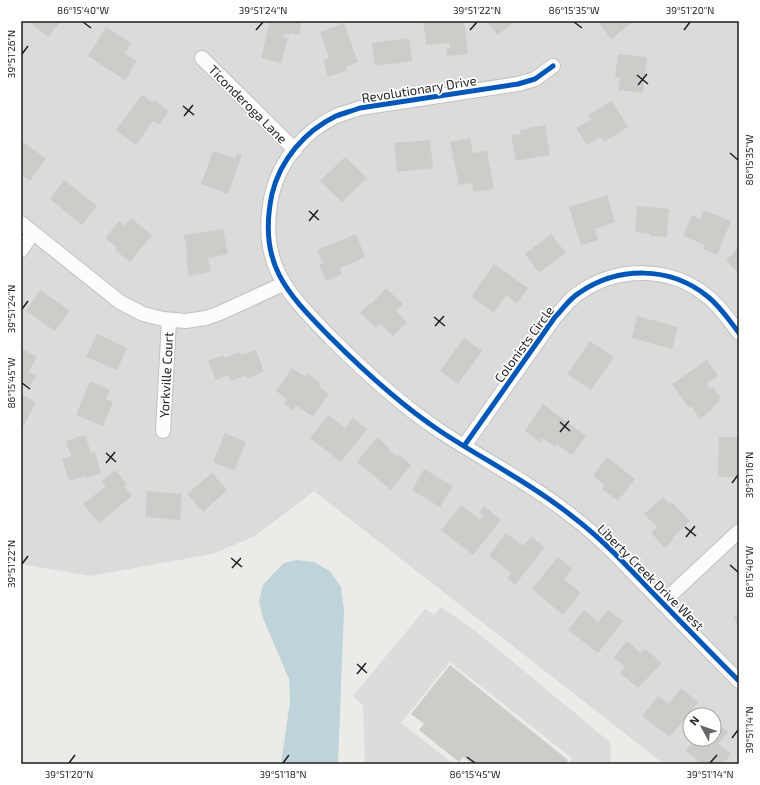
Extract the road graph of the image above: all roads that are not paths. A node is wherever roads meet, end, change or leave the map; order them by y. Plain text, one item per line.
1 (202, 58) dead end
2 (553, 66) dead end
3 (295, 150) junction
4 (21, 223) edge
5 (33, 233) junction
6 (21, 250) edge
7 (283, 284) junction
8 (169, 320) junction
9 (739, 333) edge
10 (163, 431) dead end
11 (464, 446) junction
12 (739, 531) edge
13 (662, 603) junction
14 (739, 682) edge

1 - 3 street, Ticonderoga Lane
2 - 3 street, Revolutionary Drive
3 - 7 street, Revolutionary Drive
4 - 5 street
5 - 6 street
5 - 8 street
7 - 8 street
7 - 11 street, Liberty Creek Drive West
8 - 10 street, Yorkville Court
9 - 11 street, Colonists Circle
11 - 13 street, Liberty Creek Drive West
12 - 13 street
13 - 14 street, Liberty Creek Drive West

